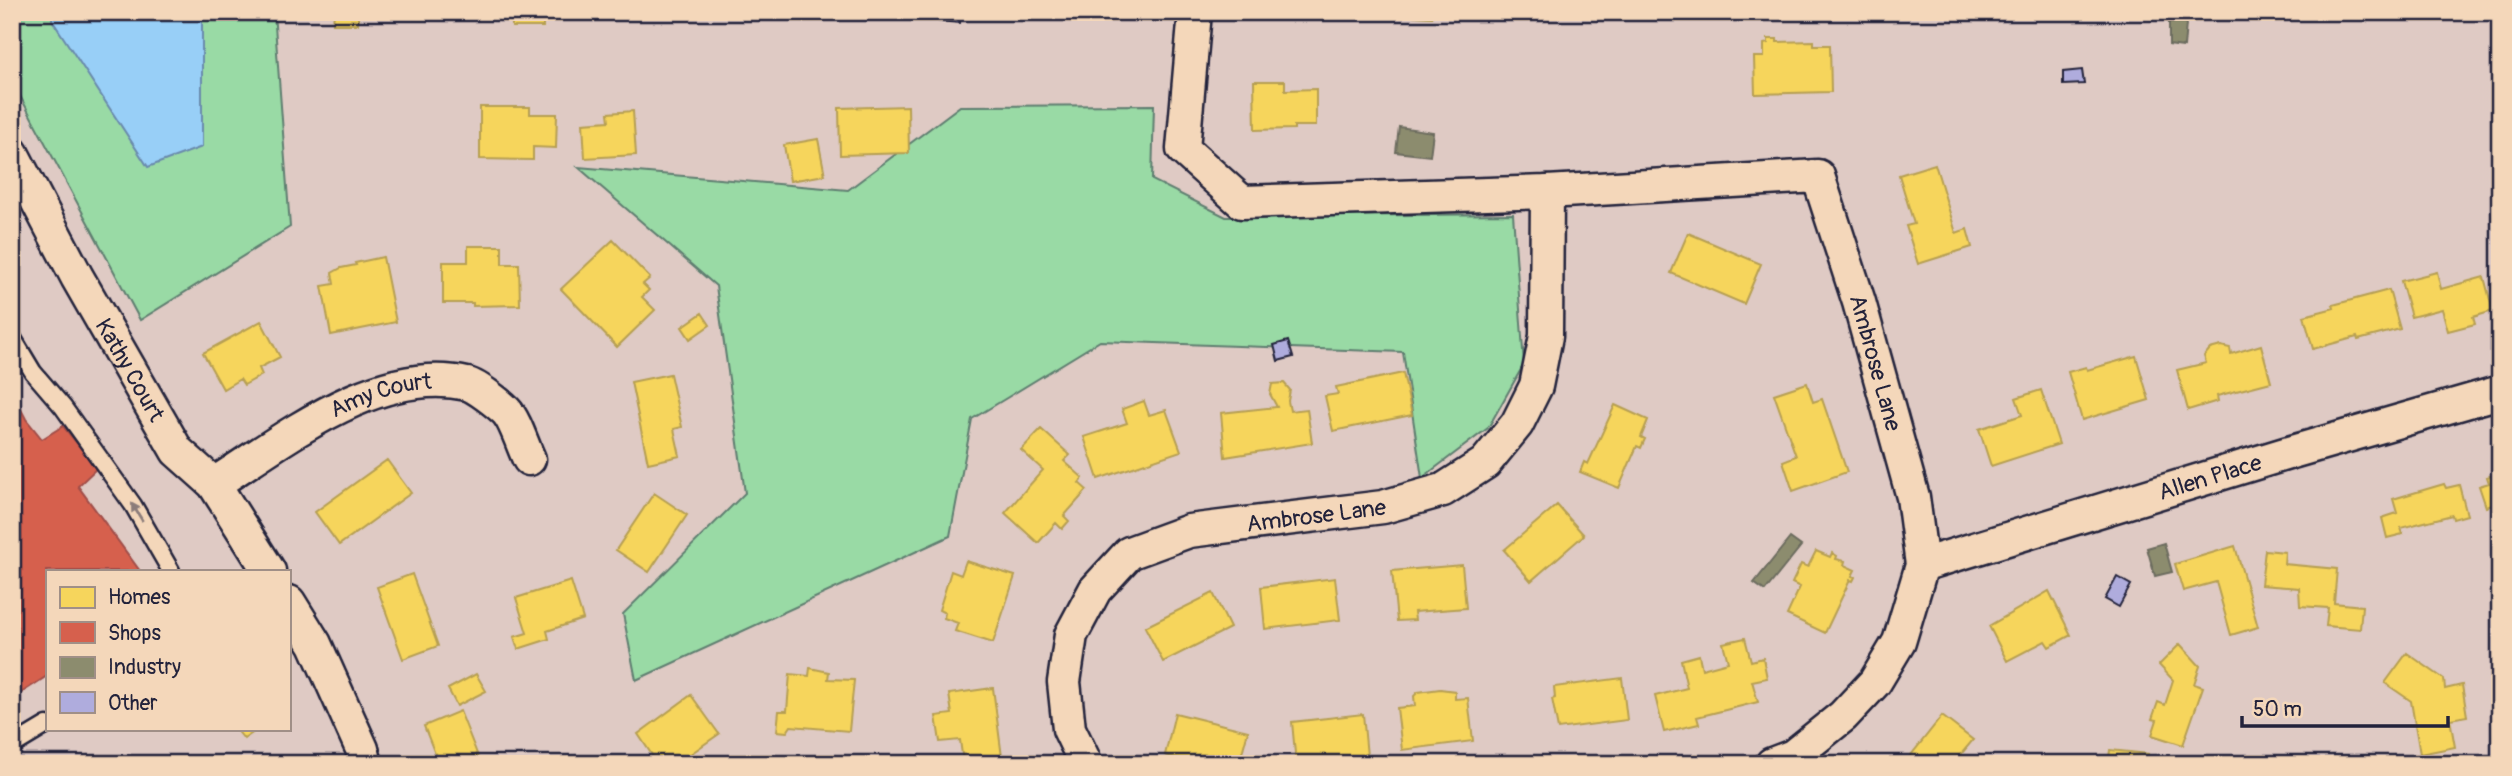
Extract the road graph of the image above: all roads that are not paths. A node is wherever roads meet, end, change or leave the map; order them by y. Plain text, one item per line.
1 (1195, 12) edge
2 (12, 153) edge
3 (1547, 192) junction
4 (12, 337) edge
5 (2500, 392) edge
6 (528, 459) dead end
7 (214, 484) junction
8 (1922, 565) junction
9 (170, 570) edge
10 (268, 570) edge
11 (290, 604) edge
12 (41, 728) edge
13 (12, 747) edge
14 (366, 764) edge
15 (1086, 764) edge
16 (1772, 764) edge

1 - 3 street, Ambrose Lane
2 - 7 street, Kathy Court
3 - 8 street, Ambrose Lane
3 - 15 street, Ambrose Lane
9 -> 4 lane
5 - 8 street, Allen Place
6 - 7 street, Amy Court
7 - 10 street, Kathy Court
8 - 16 street, Ambrose Lane
11 - 14 street
12 - 13 lane

